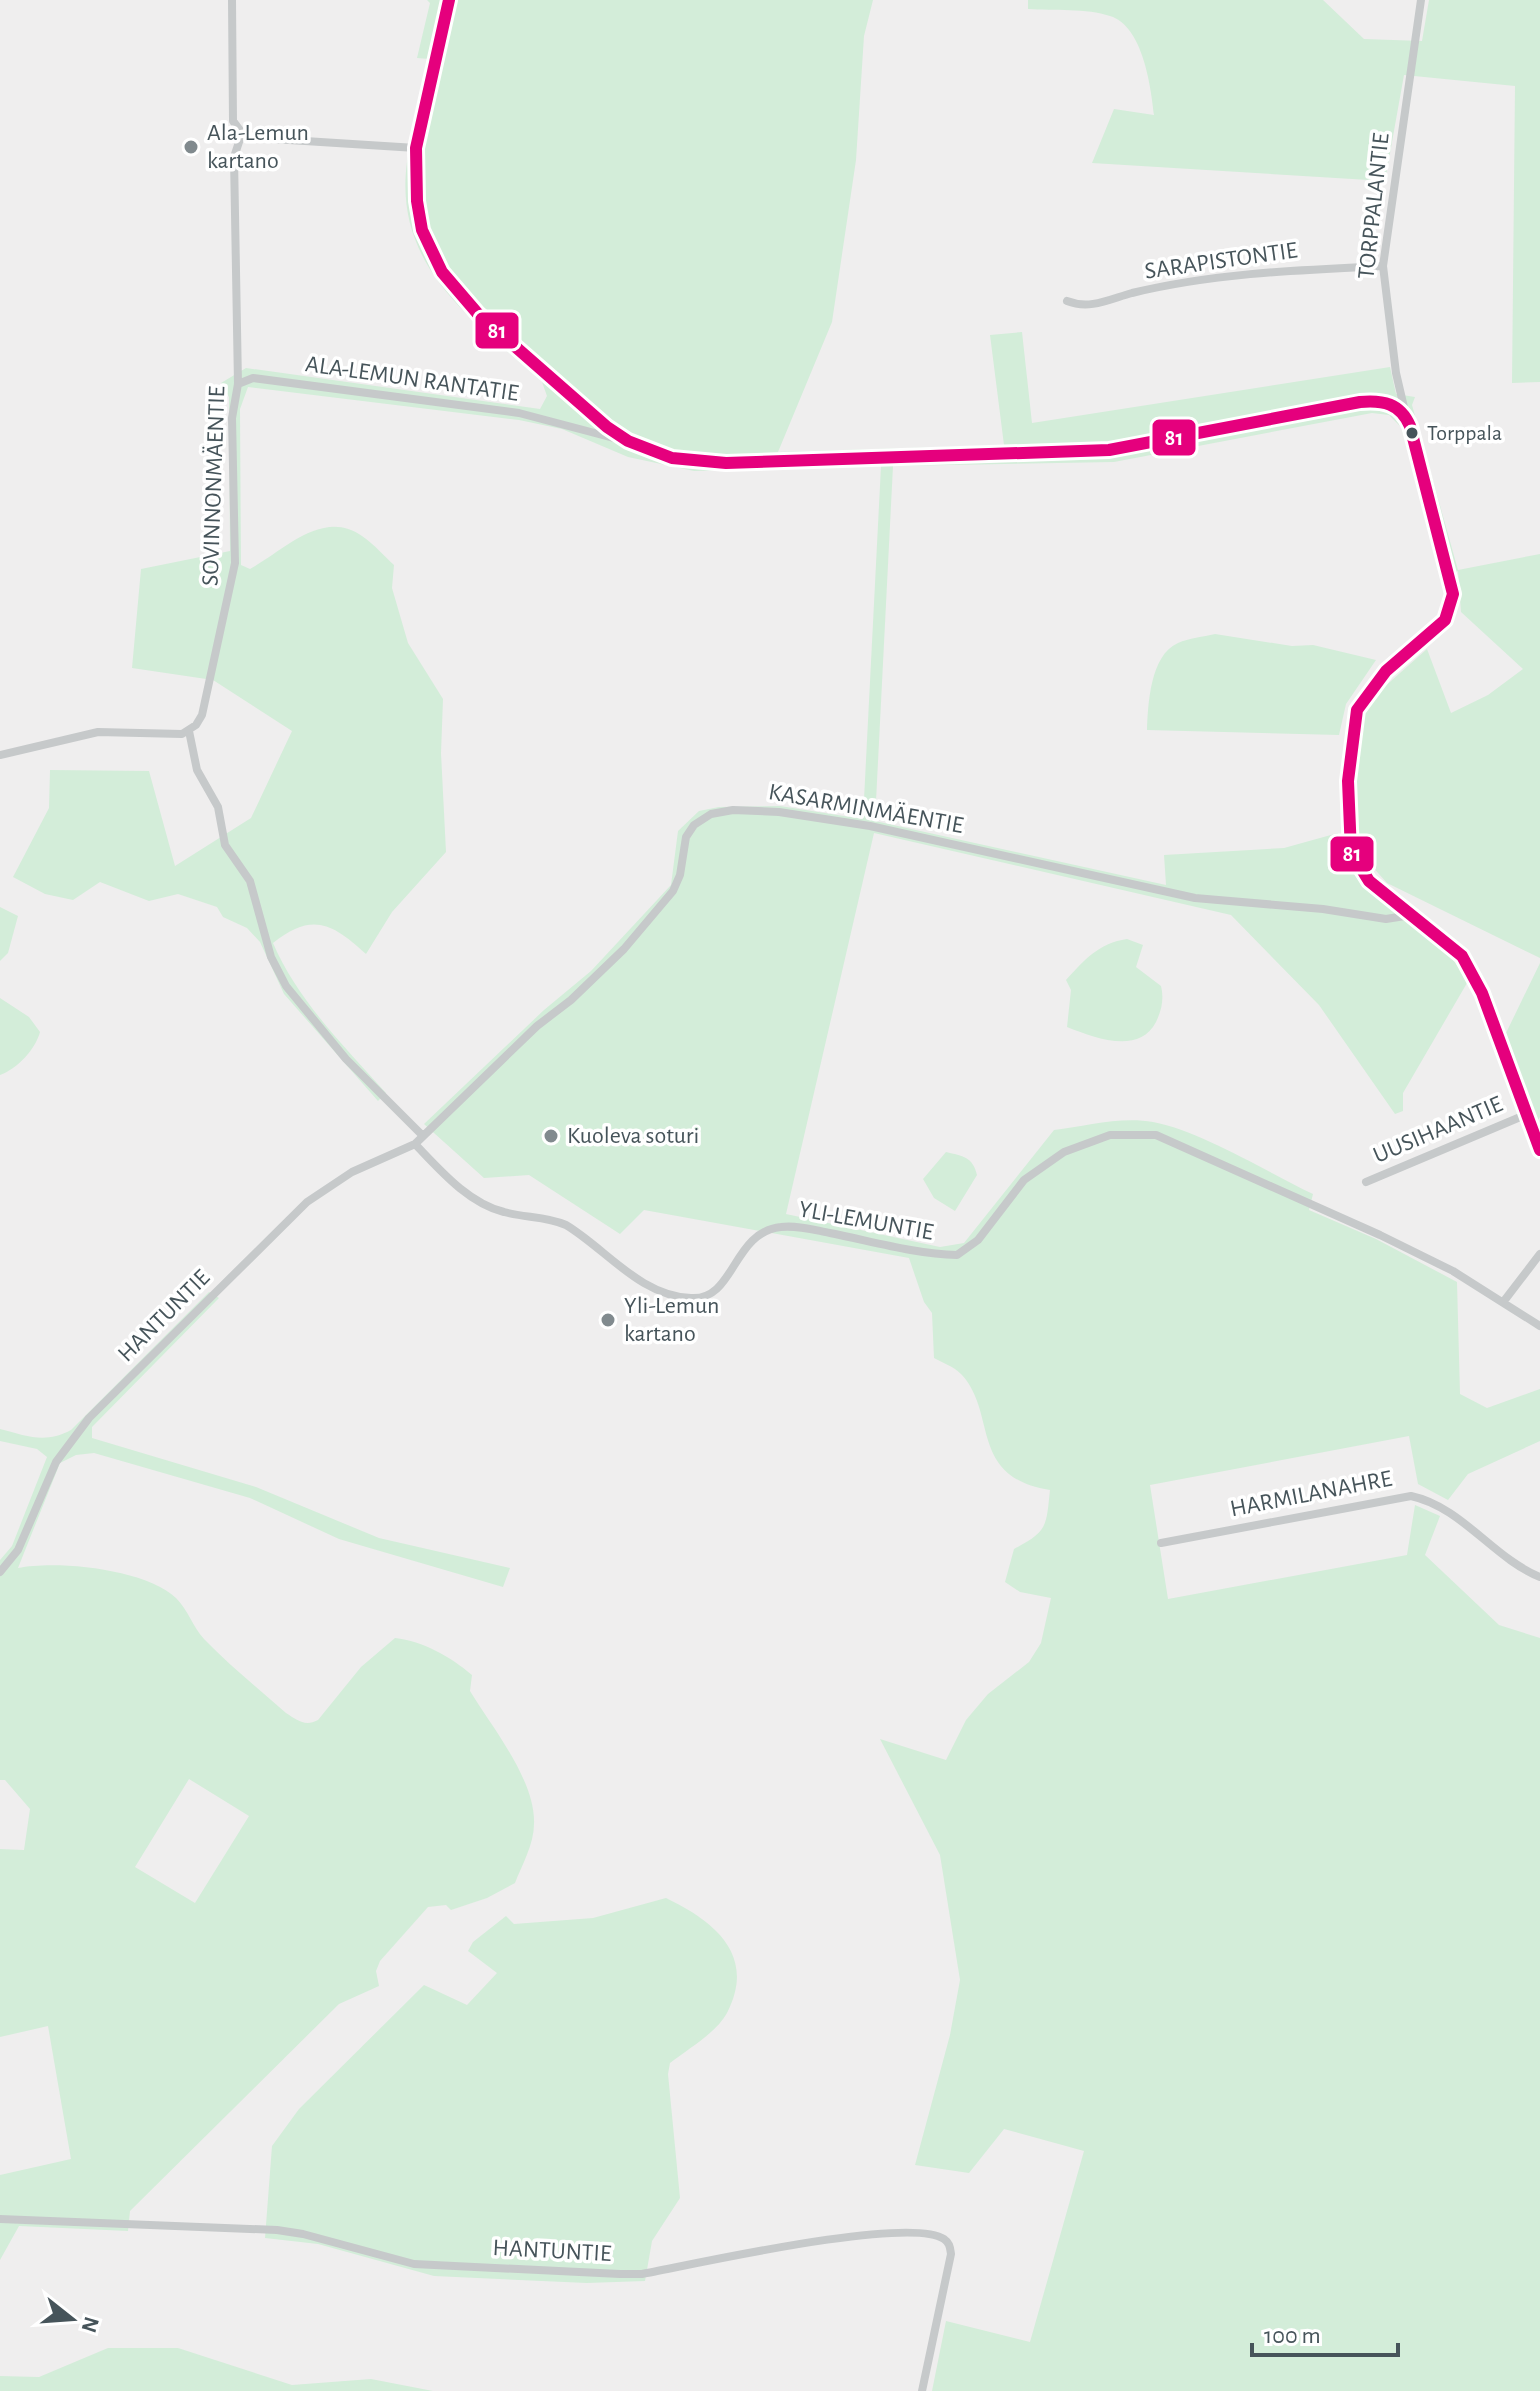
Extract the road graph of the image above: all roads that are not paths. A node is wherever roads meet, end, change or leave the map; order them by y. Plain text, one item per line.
1 (232, 0) edge
2 (449, 0) edge
3 (1421, 0) edge
4 (242, 133) junction
5 (416, 148) junction
6 (1383, 266) junction
7 (1067, 301) dead end
8 (238, 384) junction
9 (1406, 417) junction
10 (628, 441) junction
11 (189, 731) junction
12 (0, 755) edge
13 (1411, 915) junction
14 (1525, 1115) junction
15 (422, 1135) junction
16 (415, 1144) junction
17 (1540, 1150) edge
18 (1366, 1182) dead end
19 (1540, 1254) edge
20 (1504, 1301) junction
21 (1540, 1326) edge
22 (1161, 1543) dead end
23 (0, 1572) edge
24 (1540, 1577) edge
25 (0, 2219) edge
26 (922, 2391) edge

1 - 4 street, SOVINNONMÄENTIE
2 - 5 street
3 - 6 street, TORPPALANTIE
4 - 5 street
4 - 8 street, SOVINNONMÄENTIE
5 - 10 street
6 - 7 street, SARAPISTONTIE
6 - 9 street, TORPPALANTIE
8 - 10 street, ALA-LEMUN RANTATIE
8 - 11 street, SOVINNONMÄENTIE
9 - 10 street
9 - 13 street
11 - 12 street
11 - 15 street
13 - 14 street
13 - 15 street, KASARMINMÄENTIE
14 - 17 street
14 - 18 street, UUSIHAANTIE
15 - 16 street, KASARMINMÄENTIE
16 - 20 street, YLI-LEMUNTIE
16 - 23 street, HANTUNTIE
19 - 20 street
20 - 21 street, YLI-LEMUNTIE
22 - 24 street, HARMILANAHRE
25 - 26 street, HANTUNTIE

